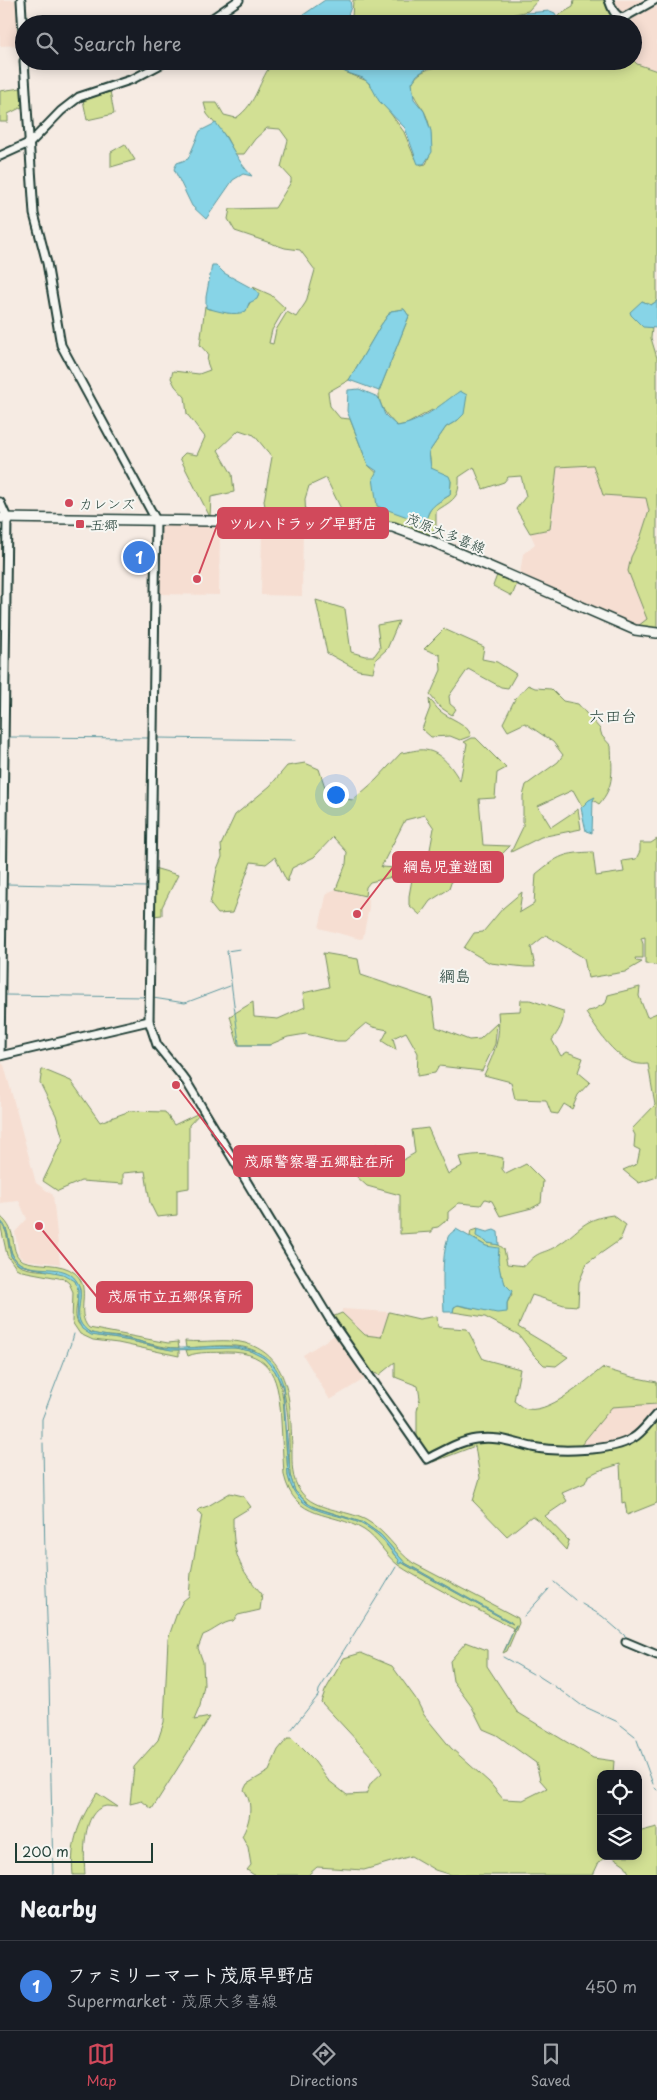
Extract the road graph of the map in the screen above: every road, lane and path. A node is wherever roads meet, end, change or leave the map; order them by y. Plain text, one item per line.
1 (21, 0) edge
2 (239, 0) edge
3 (609, 0) edge
4 (655, 0) edge
5 (22, 15) edge
6 (217, 15) edge
7 (616, 15) edge
8 (629, 15) edge
9 (25, 70) edge
10 (150, 70) edge
11 (31, 142) junction
12 (0, 156) edge
13 (0, 502) edge
14 (4, 518) edge
15 (156, 520) junction
16 (657, 634) edge
17 (149, 1021) junction
18 (0, 1056) edge
19 (657, 1414) edge
20 (626, 1642) dead end
21 (657, 1655) edge

1 - 5 street
2 - 6 street
3 - 7 street
4 - 8 street
9 - 11 street
10 - 11 street
11 - 12 street
11 - 15 street
13 - 14 street
14 - 15 main road, 茂原大多喜線
14 - 18 street
15 - 16 main road, 茂原大多喜線
15 - 17 street
17 - 18 street
17 - 19 street
20 - 21 street

